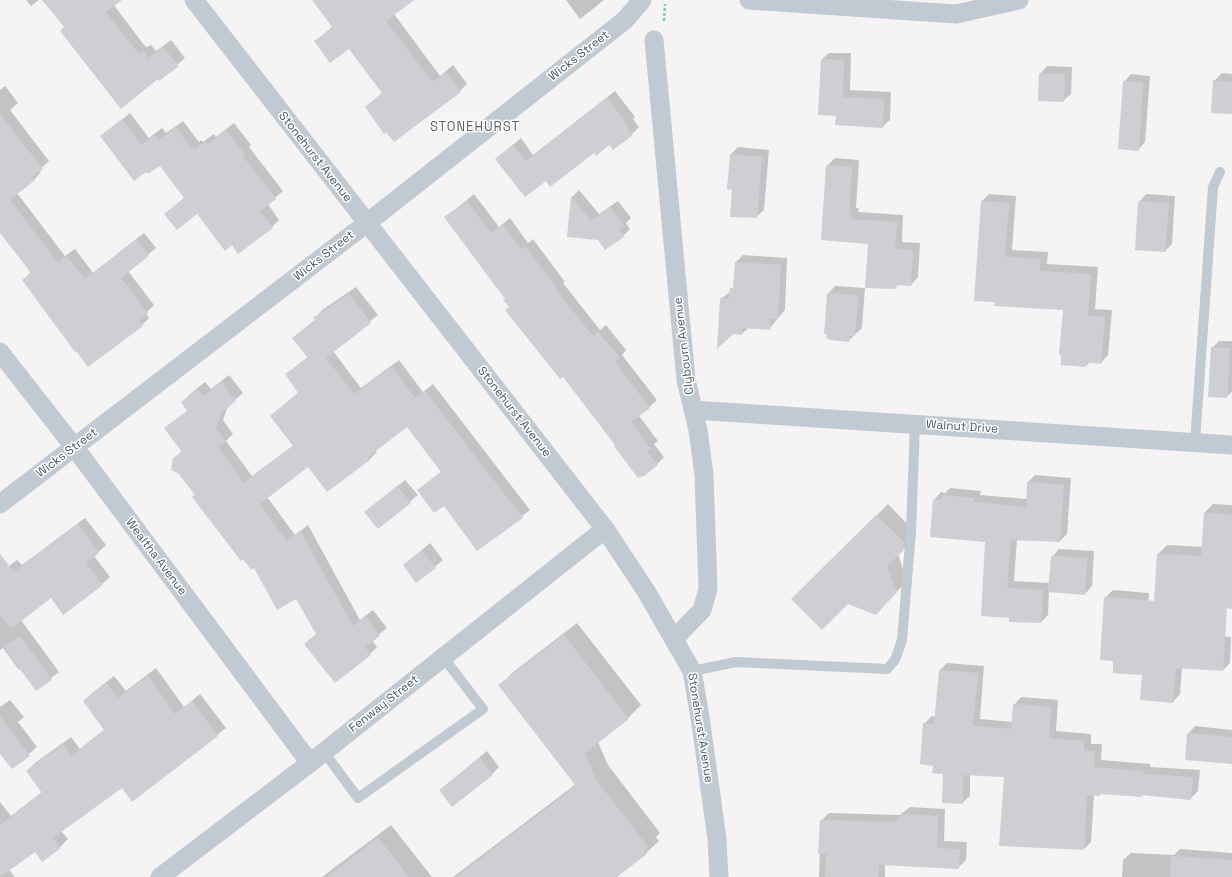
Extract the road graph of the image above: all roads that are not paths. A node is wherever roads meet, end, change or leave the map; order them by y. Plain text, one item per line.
1 (194, 0) edge
2 (642, 0) edge
3 (749, 0) edge
4 (1019, 0) edge
5 (654, 40) dead end
6 (1220, 172) dead end
7 (366, 223) junction
8 (0, 352) edge
9 (693, 410) junction
10 (915, 424) junction
11 (1195, 442) junction
12 (1232, 445) edge
13 (75, 448) junction
14 (0, 504) edge
15 (605, 529) junction
16 (674, 639) junction
17 (443, 657) junction
18 (692, 671) junction
19 (317, 758) junction
20 (160, 877) edge
21 (719, 877) edge

1 - 7 street, Stonehurst Avenue
2 - 7 street, Wicks Street
3 - 4 street
5 - 9 street, Clybourn Avenue
6 - 11 lane
7 - 13 street, Wicks Street
7 - 15 street, Stonehurst Avenue
8 - 13 street, Wealtha Avenue
9 - 10 street, Walnut Drive
9 - 16 street, Clybourn Avenue
10 - 11 street, Walnut Drive
10 - 18 lane
11 - 12 street, Walnut Drive
13 - 14 street, Wicks Street
13 - 19 street, Wealtha Avenue
15 - 16 street, Stonehurst Avenue
15 - 17 street, Fenway Street
16 - 18 street, Stonehurst Avenue
17 - 19 street, Fenway Street
17 - 19 lane
18 - 21 street, Stonehurst Avenue
19 - 20 street, Fenway Street

